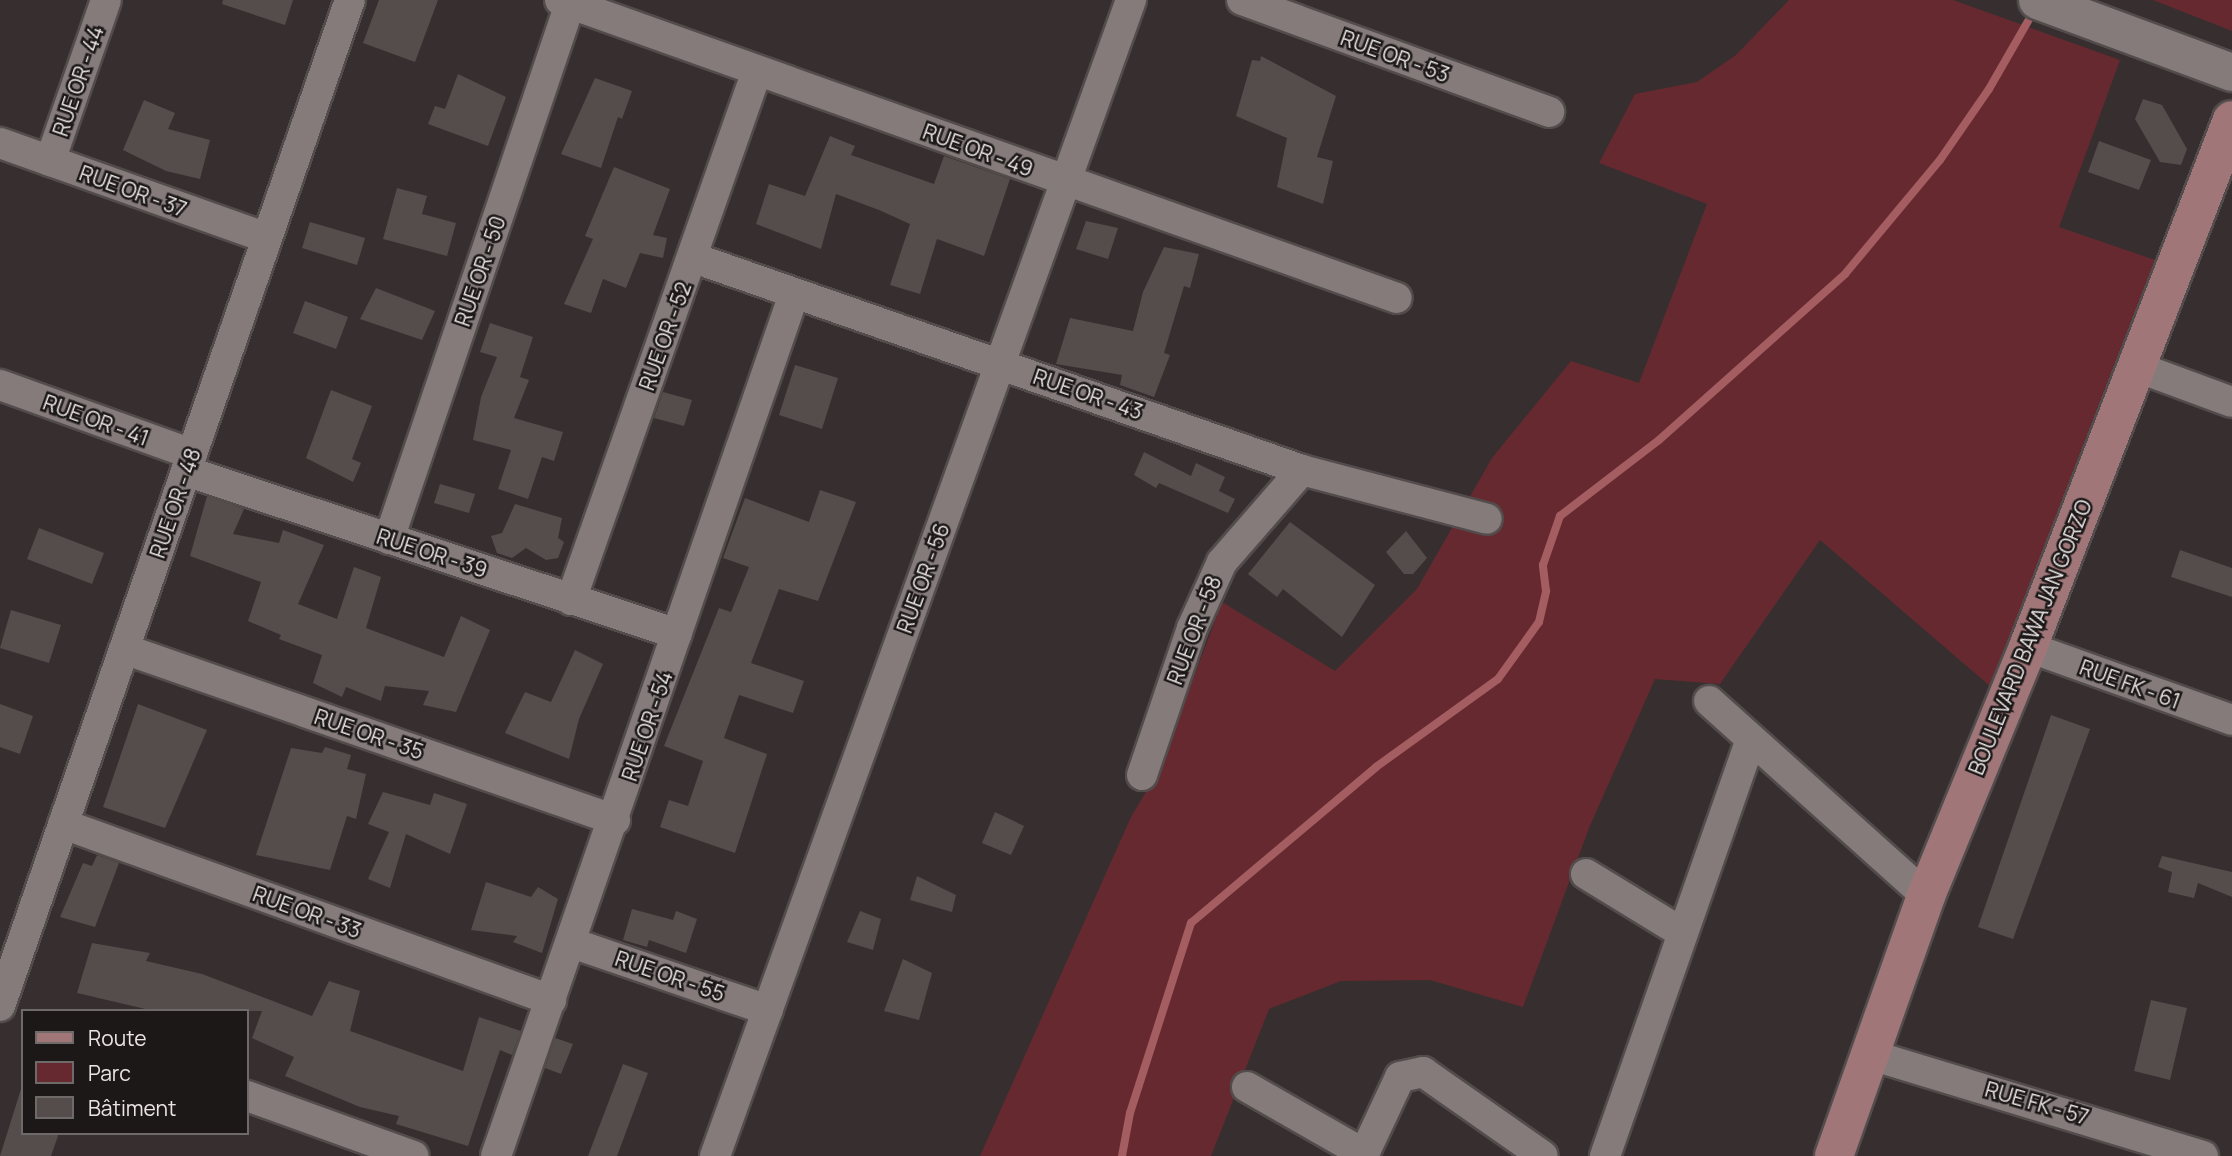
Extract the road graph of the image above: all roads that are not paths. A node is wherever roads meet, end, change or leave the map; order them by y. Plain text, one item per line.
1 (106, 0) edge
2 (350, 0) edge
3 (1131, 0) edge
4 (1242, 0) edge
5 (565, 2) edge
6 (2046, 4) edge
7 (757, 71) junction
8 (2232, 72) edge
9 (1549, 112) dead end
10 (2232, 120) edge
11 (0, 144) edge
12 (50, 161) junction
13 (1066, 181) junction
14 (267, 238) junction
15 (694, 258) junction
16 (794, 294) junction
17 (1397, 298) dead end
18 (1000, 363) junction
19 (2137, 367) junction
20 (0, 386) edge
21 (2232, 402) edge
22 (189, 463) junction
23 (1302, 470) junction
24 (1487, 519) dead end
25 (389, 539) junction
26 (571, 600) junction
27 (677, 634) junction
28 (2028, 647) junction
29 (124, 649) junction
30 (1709, 701) dead end
31 (2232, 720) edge
32 (1751, 740) junction
33 (1142, 775) dead end
34 (615, 820) junction
35 (63, 824) junction
36 (1586, 874) dead end
37 (1926, 896) junction
38 (1681, 932) junction
39 (572, 943) junction
40 (551, 1000) junction
41 (0, 1007) edge
42 (768, 1010) junction
43 (21, 1015) edge
44 (1871, 1055) junction
45 (1247, 1087) dead end
46 (248, 1096) edge
47 (414, 1156) edge
48 (496, 1156) edge
49 (715, 1156) edge
50 (1543, 1156) edge
51 (1605, 1156) edge
52 (1834, 1156) edge
53 (2203, 1156) edge

1 - 12 street, RUE OR - 44
2 - 14 street, RUE OR - 48
3 - 13 street, RUE OR - 56
4 - 9 street, RUE OR - 53
5 - 7 street, RUE OR - 49
5 - 25 street, RUE OR - 50
6 - 8 street
7 - 13 street, RUE OR - 49
7 - 15 street, RUE OR - 52
10 - 19 main road, BOULEVARD BAWA JAN GORZO
11 - 12 street, RUE OR - 37
12 - 14 street, RUE OR - 37
13 - 17 street, RUE OR - 49
13 - 18 street, RUE OR - 56
14 - 22 street, RUE OR - 48
15 - 16 street, RUE OR - 43
15 - 26 street, RUE OR - 52
16 - 18 street, RUE OR - 43
16 - 27 street, RUE OR - 54
18 - 23 street, RUE OR - 43
18 - 42 street, RUE OR - 56
19 - 21 street
19 - 28 main road, BOULEVARD BAWA JAN GORZO
20 - 22 street, RUE OR - 41
22 - 25 street, RUE OR - 39
22 - 29 street, RUE OR - 48
23 - 24 street, RUE OR - 43
23 - 33 street, RUE OR - 58
25 - 26 street, RUE OR - 39
26 - 27 street, RUE OR - 39
27 - 34 street, RUE OR - 54
28 - 31 street, RUE FK - 61
28 - 37 main road, BOULEVARD BAWA JAN GORZO
29 - 34 street, RUE OR - 35
29 - 35 street, RUE OR - 48
30 - 32 street
32 - 37 street
32 - 38 street
34 - 39 street, RUE OR - 54
35 - 40 street, RUE OR - 33
35 - 41 street, RUE OR - 48
36 - 38 street
37 - 44 main road, BOULEVARD BAWA JAN GORZO
38 - 51 street
39 - 40 street, RUE OR - 54
39 - 42 street, RUE OR - 55
40 - 48 street, RUE OR - 54
41 - 43 street
42 - 49 street, RUE OR - 56
44 - 52 main road, BOULEVARD BAWA JAN GORZO
44 - 53 street, RUE FK - 57
45 - 50 street
46 - 47 street

